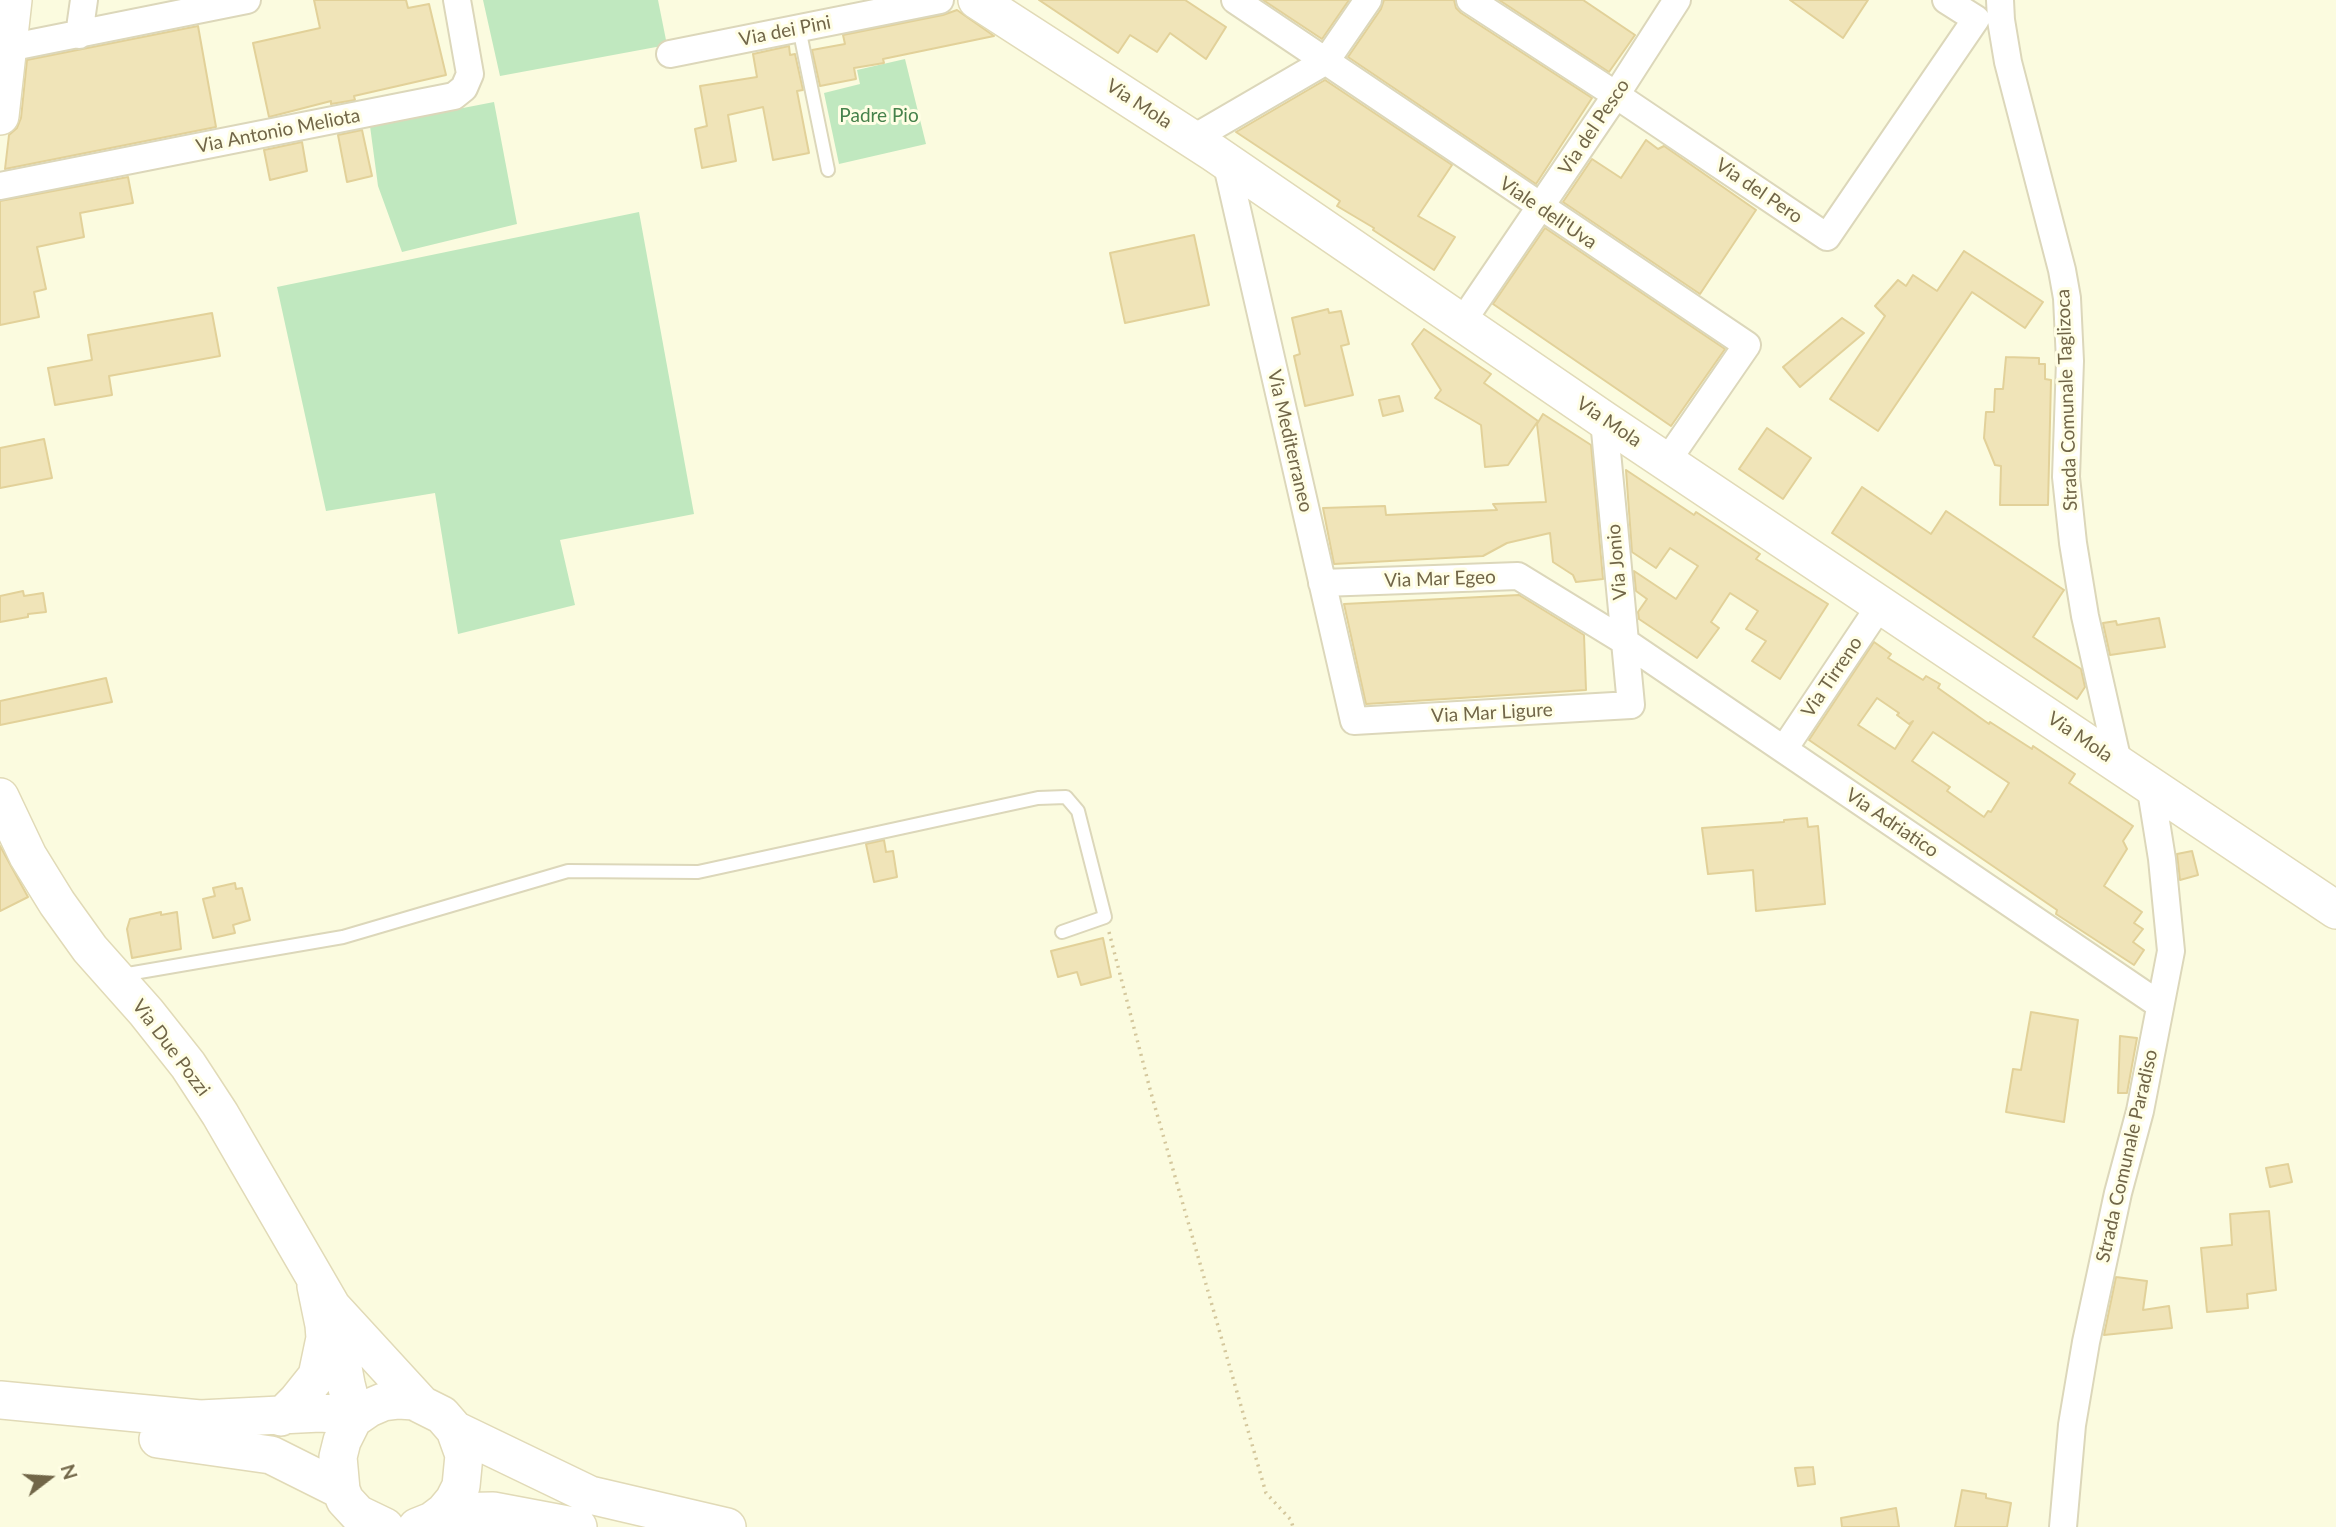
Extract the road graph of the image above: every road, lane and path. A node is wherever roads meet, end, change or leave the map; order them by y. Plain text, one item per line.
1 (13, 0) edge
2 (83, 0) edge
3 (247, 0) edge
4 (457, 0) edge
5 (940, 0) edge
6 (976, 0) edge
7 (1235, 0) edge
8 (1368, 0) edge
9 (1470, 0) edge
10 (1677, 0) edge
11 (1946, 0) edge
12 (2000, 0) edge
13 (799, 28) junction
14 (79, 35) junction
15 (8, 48) junction
16 (670, 54) dead end
17 (1326, 61) junction
18 (1616, 95) junction
19 (0, 116) edge
20 (1192, 139) junction
21 (1226, 161) junction
22 (828, 170) dead end
23 (0, 186) edge
24 (1540, 208) junction
25 (1462, 322) junction
26 (1604, 420) junction
27 (1667, 461) junction
28 (1322, 583) junction
29 (1881, 604) junction
30 (1624, 641) junction
31 (1631, 705) joint
32 (1354, 721) joint
33 (1784, 749) junction
34 (2118, 762) junction
35 (2150, 785) junction
36 (0, 797) edge
37 (2336, 909) edge
38 (1105, 917) junction
39 (1062, 932) dead end
40 (114, 976) junction
41 (2160, 1005) junction
42 (314, 1275) junction
43 (332, 1307) junction
44 (0, 1400) edge
45 (421, 1404) junction
46 (281, 1417) junction
47 (355, 1417) junction
48 (0, 1424) edge
49 (454, 1430) junction
50 (340, 1506) edge
51 (430, 1519) edge
52 (385, 1527) edge
53 (578, 1527) edge
54 (727, 1527) edge
55 (1293, 1527) edge
56 (2063, 1527) edge

1 - 15 street
2 - 14 street
3 - 14 street
4 - 23 street, Via Antonio Meliota
5 - 13 street, Via dei Pini
6 - 20 street, Via Mola
7 - 17 street, Viale dell'Uva
8 - 17 street
9 - 18 street, Via del Pero
10 - 18 street, Via del Pesco
11 - 18 street, Via del Pero
12 - 34 street, Strada Comunale Taglizoca
13 - 16 street, Via dei Pini
13 - 22 lane
14 - 15 street
15 - 19 street
17 - 20 street
17 - 24 street, Viale dell'Uva
18 - 24 street, Via del Pesco
20 - 21 street, Via Mola
21 - 25 street, Via Mola
21 - 28 street, Via Mediterraneo
24 - 25 street, Via del Pesco
24 - 27 street, Viale dell'Uva
25 - 26 street, Via Mola
26 - 27 street, Via Mola
26 - 30 street, Via Jonio
27 - 29 street, Via Mola
28 - 30 street, Via Mar Egeo
28 - 32 street, Via Mediterraneo
29 - 33 street, Via Tirreno
29 - 34 street, Via Mola
30 - 31 street, Via Jonio
30 - 33 street, Via Adriatico
31 - 32 street, Via Mar Ligure
33 - 41 street, Via Adriatico
34 - 35 street, Via Mola
35 - 37 street, Via Mola
35 - 41 street, Strada Comunale Paradiso
36 - 40 street, Via Due Pozzi
38 - 39 lane
38 - 40 lane
38 - 55 path
40 - 42 street, Via Due Pozzi
41 - 56 street, Strada Comunale Paradiso
42 - 43 street, Via Due Pozzi
42 - 46 street
43 - 45 street, Via Due Pozzi
43 - 47 street, Via Due Pozzi
44 - 46 street
45 - 47 street
45 - 49 street, Via Due Pozzi
46 - 47 street
47 - 50 street
48 - 50 street
49 - 51 street
49 - 54 street, Via Due Pozzi
50 - 52 street
51 - 53 street

